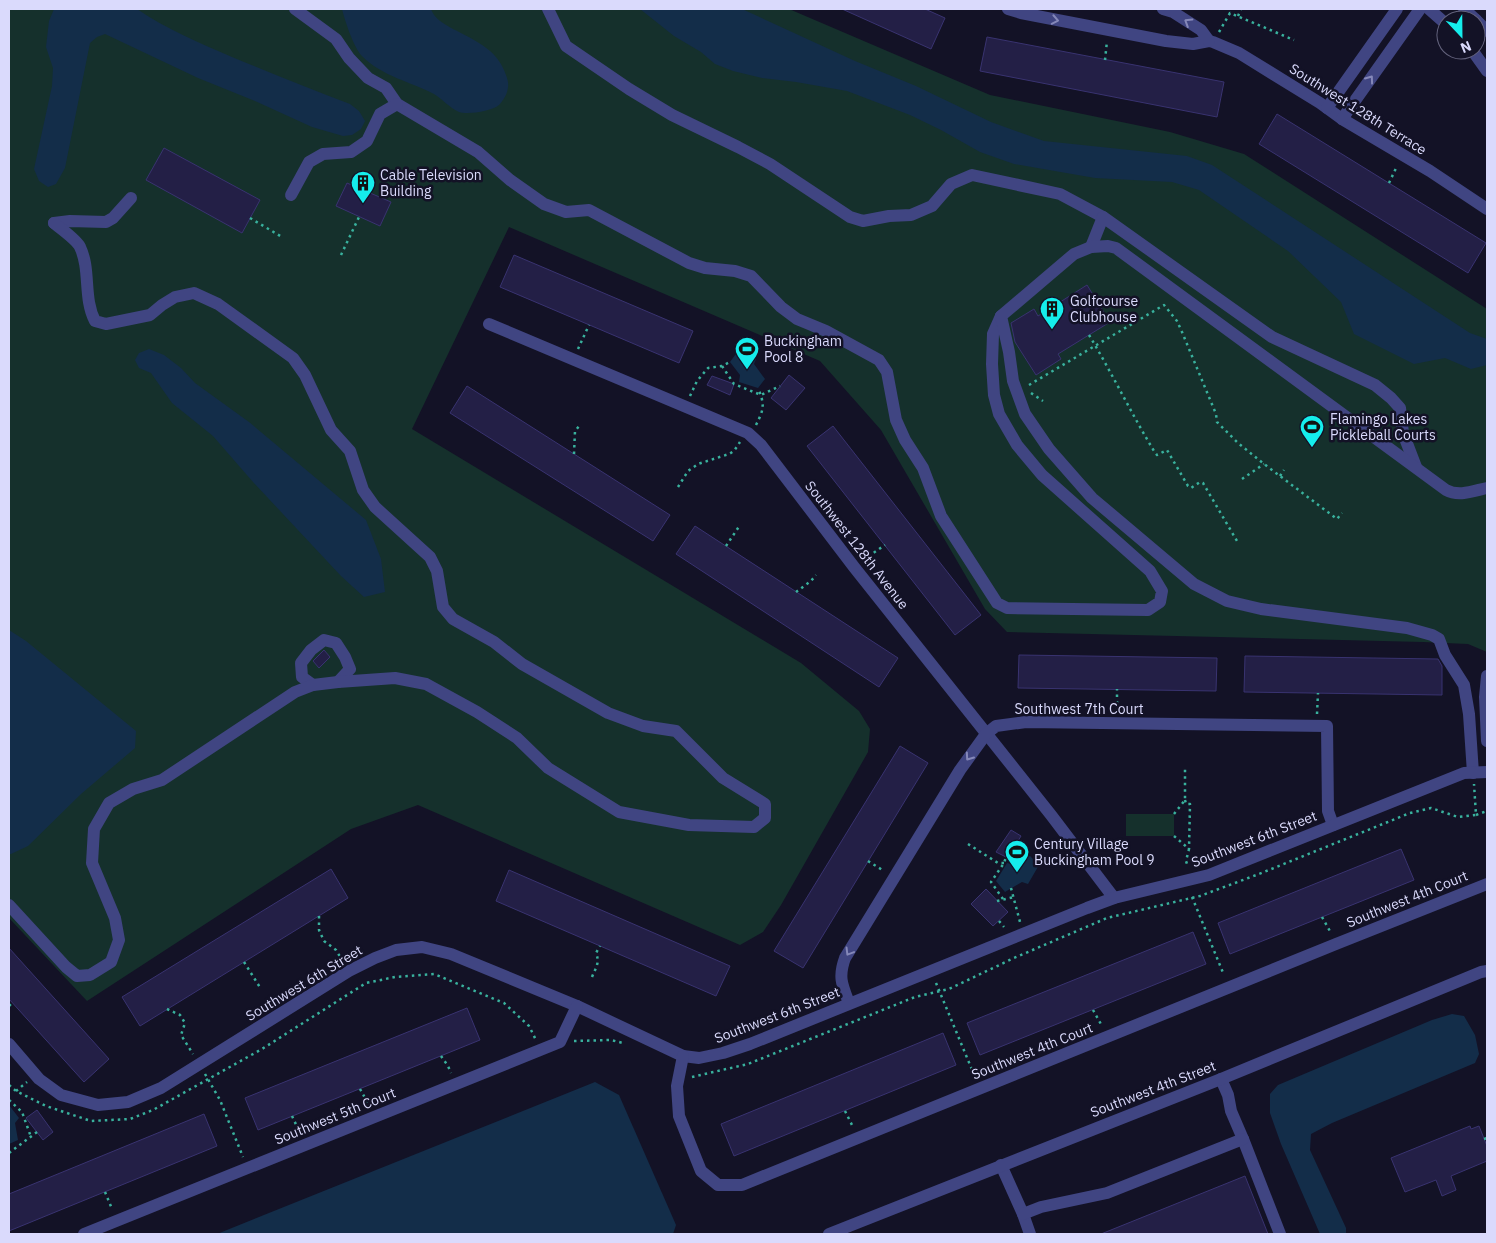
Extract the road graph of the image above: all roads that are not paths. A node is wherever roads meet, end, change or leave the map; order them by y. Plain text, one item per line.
1 (295, 9) edge
2 (548, 9) edge
3 (1008, 9) edge
4 (1163, 9) edge
5 (1397, 9) edge
6 (1420, 9) edge
7 (1211, 42) junction
8 (1479, 60) edge
9 (1487, 71) edge
10 (397, 104) junction
11 (1327, 108) junction
12 (1342, 119) junction
13 (291, 195) dead end
14 (131, 198) dead end
15 (1487, 209) edge
16 (1103, 217) junction
17 (1091, 247) junction
18 (1002, 316) junction
19 (489, 324) dead end
20 (1416, 467) junction
21 (1487, 488) edge
22 (1487, 676) edge
23 (338, 682) junction
24 (313, 685) junction
25 (986, 734) junction
26 (1487, 741) edge
27 (1487, 772) edge
28 (1473, 773) junction
29 (1333, 825) junction
30 (1487, 884) edge
31 (1114, 898) junction
32 (9, 905) edge
33 (1487, 971) edge
34 (849, 1003) junction
35 (577, 1006) junction
36 (9, 1044) edge
37 (683, 1056) junction
38 (1220, 1079) junction
39 (1243, 1139) junction
40 (1001, 1165) junction
41 (1024, 1214) junction
42 (84, 1234) edge
43 (829, 1234) edge
44 (1030, 1234) edge
45 (1280, 1234) edge

1 - 10 street
2 - 16 street
3 -> 7 street, Southwest 128th Terrace
7 -> 4 street, Southwest 128th Terrace
5 - 11 street
12 -> 6 street
7 - 11 street, Southwest 128th Terrace
8 - 9 street
10 - 13 street
10 - 18 street
11 - 12 street, Southwest 128th Terrace
12 - 15 street, Southwest 128th Terrace
14 - 23 street
16 - 17 street
16 - 20 street
17 - 18 street
17 - 20 street
18 - 28 street
19 - 25 street, Southwest 128th Avenue
20 - 21 street
22 - 26 street
23 - 24 street
23 - 24 street
24 - 32 street
25 - 29 street, Southwest 7th Court
25 - 31 street, Southwest 128th Avenue
25 -> 34 street
27 - 28 street, Southwest 6th Street
28 - 29 street, Southwest 6th Street
29 - 31 street, Southwest 6th Street
30 - 37 street, Southwest 4th Court
31 - 34 street, Southwest 6th Street
33 - 38 street, Southwest 4th Street
34 - 37 street, Southwest 6th Street
35 - 36 street, Southwest 6th Street
35 - 37 street, Southwest 6th Street
35 - 42 street, Southwest 5th Court
38 - 39 street
38 - 40 street, Southwest 4th Street
39 - 41 street
39 - 45 street
40 - 41 street
40 - 43 street, Southwest 4th Street
41 - 44 street

